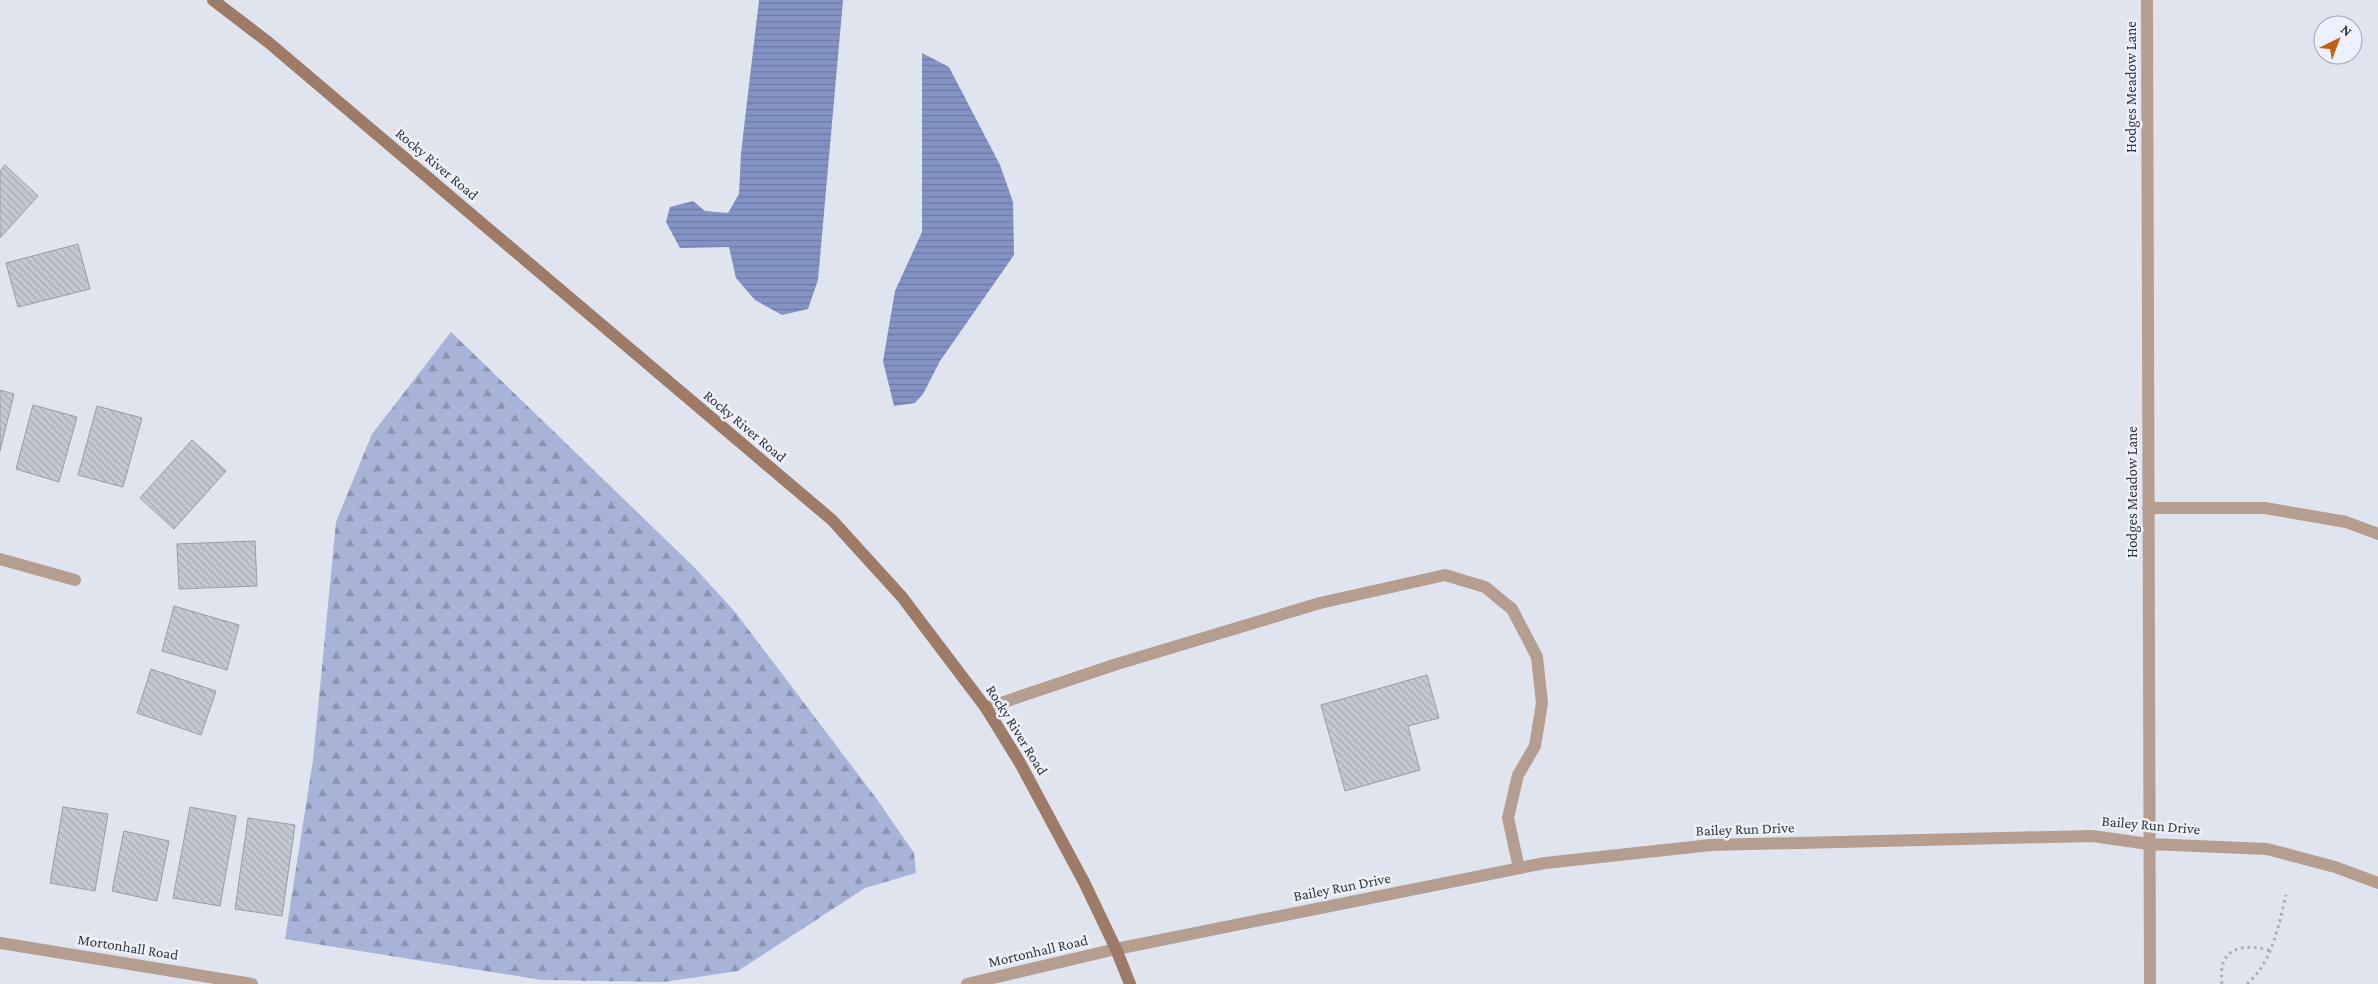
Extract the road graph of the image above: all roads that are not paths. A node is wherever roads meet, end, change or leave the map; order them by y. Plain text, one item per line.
1 (212, 0) edge
2 (2147, 0) edge
3 (2148, 508) junction
4 (2378, 534) edge
5 (0, 559) edge
6 (75, 580) dead end
7 (986, 708) junction
8 (2149, 844) junction
9 (1519, 868) junction
10 (2378, 883) edge
11 (0, 943) edge
12 (1116, 949) junction
13 (252, 984) edge
14 (967, 984) edge
15 (1130, 984) edge
16 (2150, 984) edge

1 - 7 street, Rocky River Road
2 - 3 street, Hodges Meadow Lane
3 - 4 street
3 - 8 street, Hodges Meadow Lane
5 - 6 street
7 - 9 street
7 - 12 street, Rocky River Road
8 - 9 street, Bailey Run Drive
8 - 10 street, Bailey Run Drive
8 - 16 street, Hodges Meadow Lane
9 - 12 street, Bailey Run Drive
11 - 13 street, Mortonhall Road
12 - 14 street, Mortonhall Road
12 - 15 street, Rocky River Road

